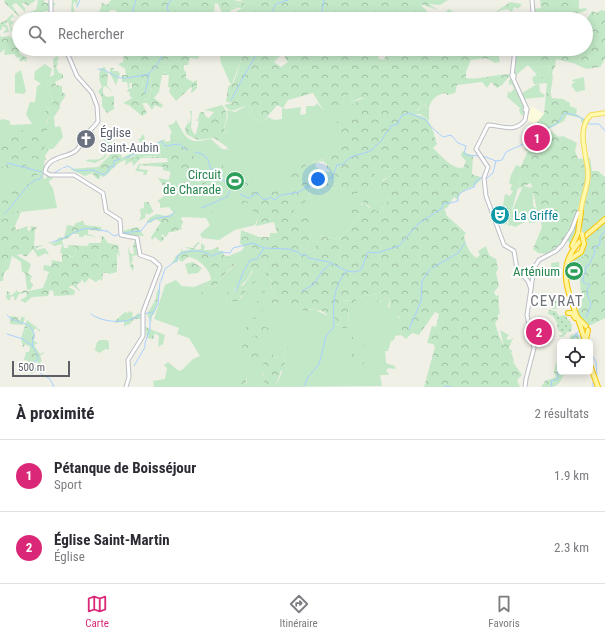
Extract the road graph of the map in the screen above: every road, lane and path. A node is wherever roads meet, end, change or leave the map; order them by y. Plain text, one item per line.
1 (51, 0) edge
2 (531, 0) edge
3 (51, 12) edge
4 (532, 12) edge
5 (68, 56) edge
6 (515, 56) edge
7 (605, 113) edge
8 (581, 212) junction
9 (605, 218) edge
10 (568, 256) junction
11 (565, 275) junction
12 (531, 289) junction
13 (566, 290) dead end
14 (571, 312) junction
15 (577, 323) junction
16 (584, 339) edge
17 (584, 339) edge
18 (585, 339) edge
19 (593, 372) edge
20 (593, 374) edge
21 (126, 387) edge
22 (525, 387) edge
23 (597, 387) edge

1 - 3 main road
2 - 4 main road
5 - 21 main road
6 - 12 main road
7 - 8 main road
8 - 10 highway
8 - 11 highway, bridge
8 - 12 main road
9 - 10 highway
9 - 11 highway
10 - 11 highway
11 - 13 highway
11 - 14 highway
11 - 15 highway
12 - 22 main road
14 - 15 highway
14 - 16 highway
14 - 18 highway
15 - 17 highway
19 - 23 highway
20 - 23 highway

